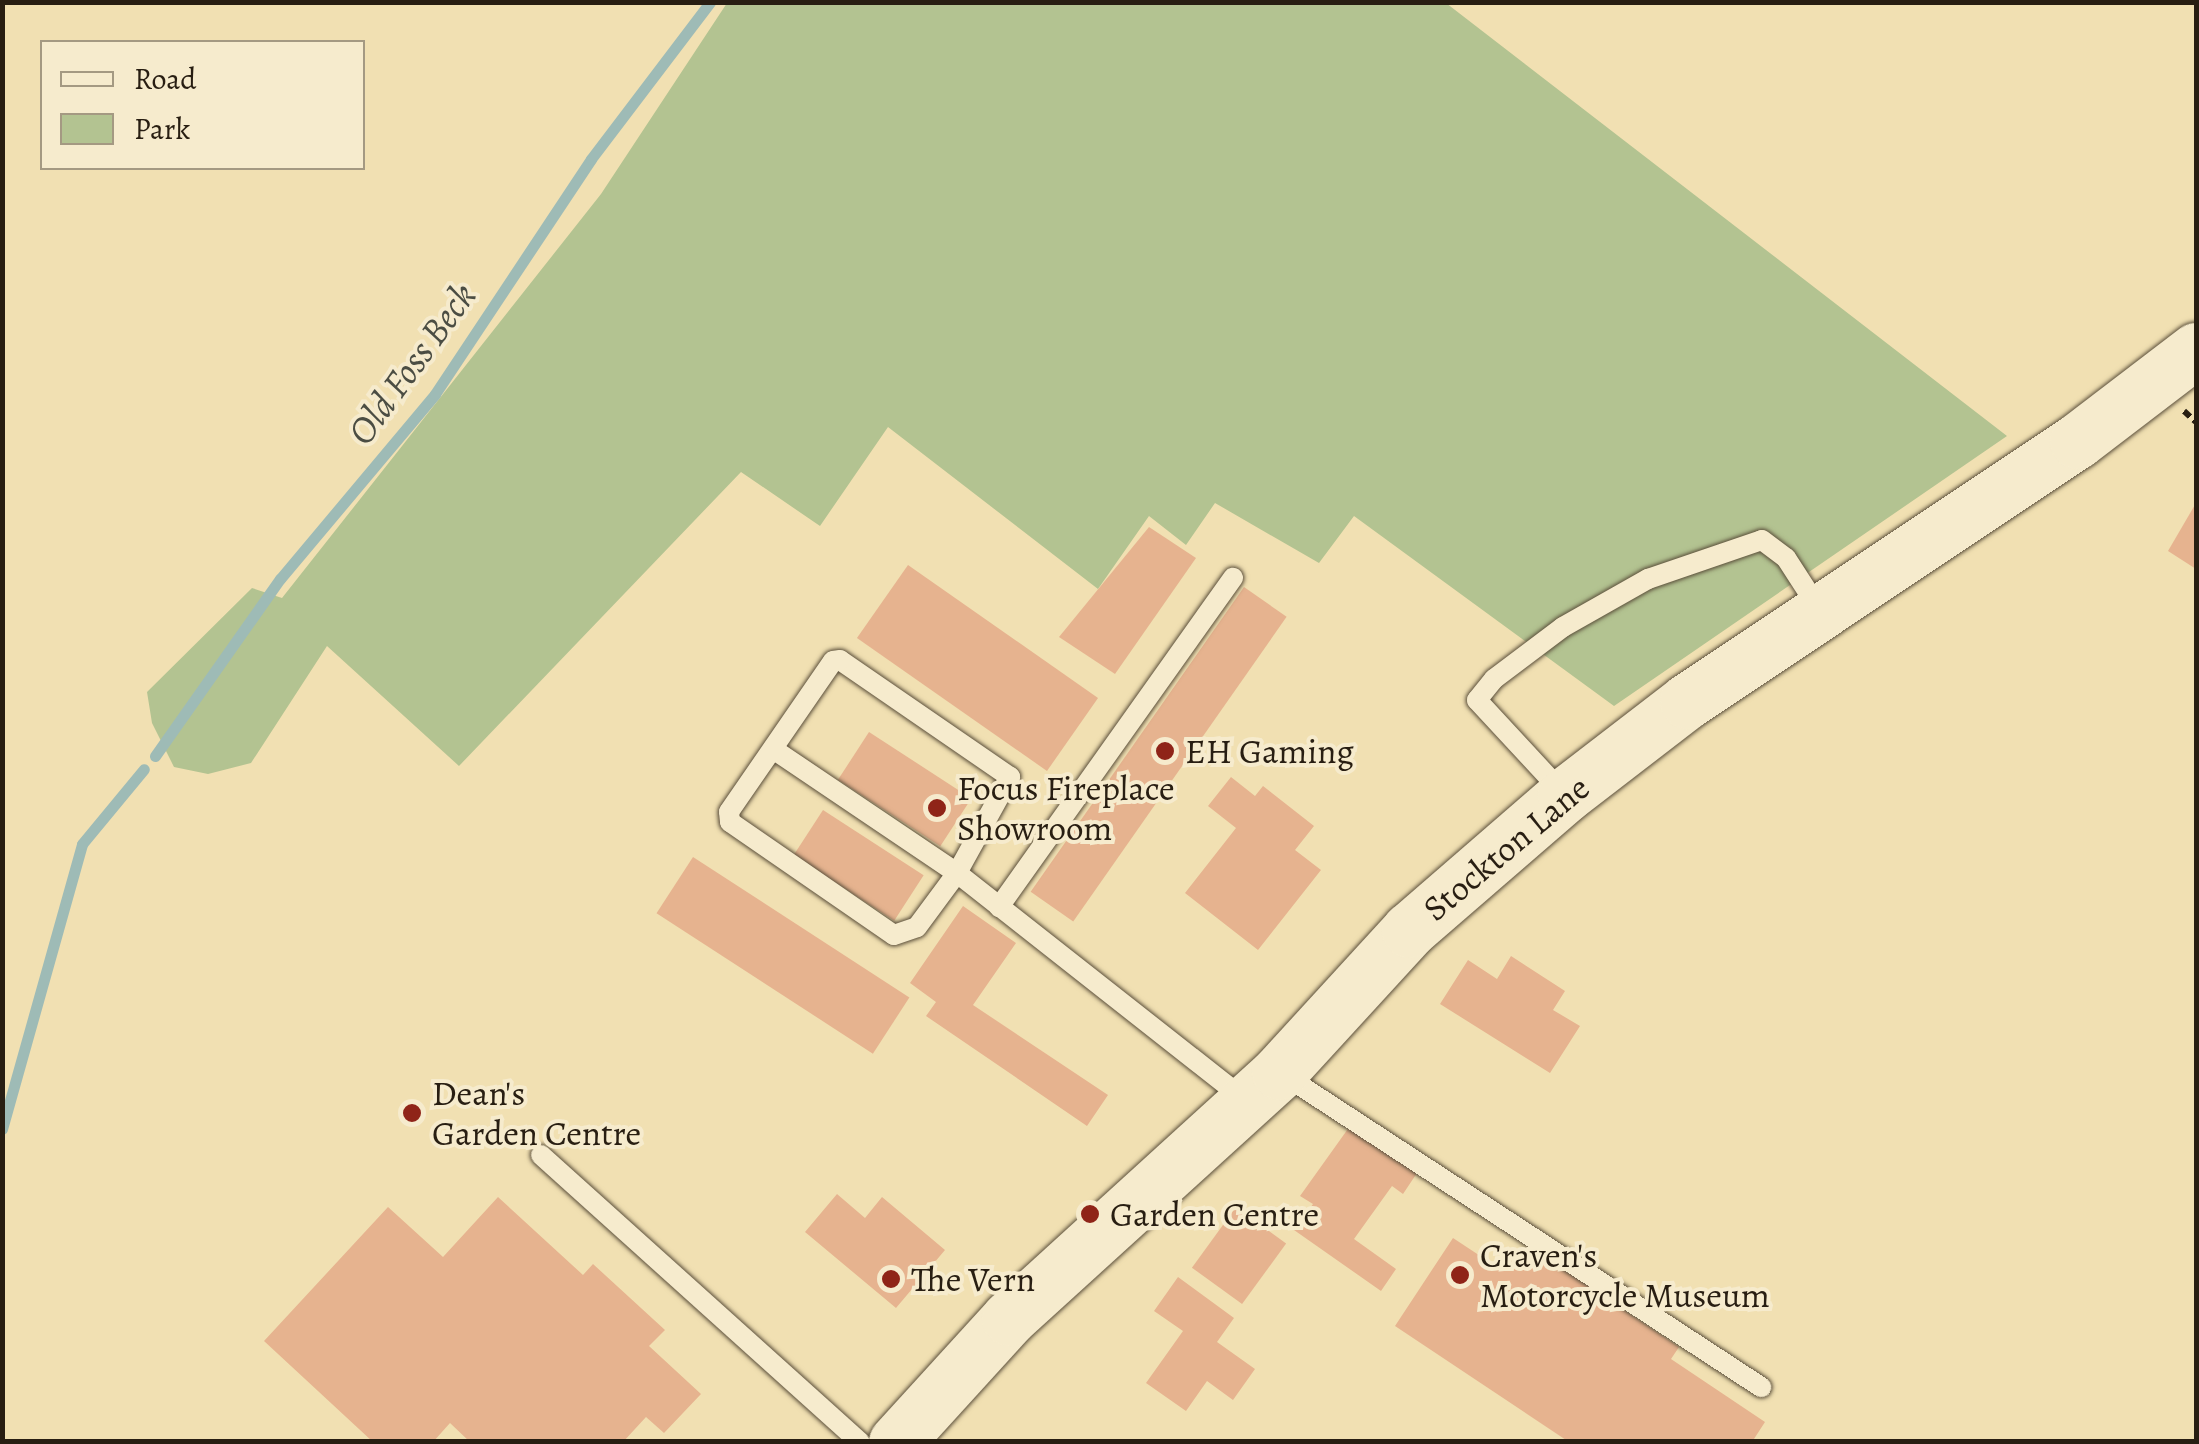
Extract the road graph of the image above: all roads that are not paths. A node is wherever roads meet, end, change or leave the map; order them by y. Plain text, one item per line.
1 (2196, 350) edge
2 (1233, 578) dead end
3 (1822, 613) junction
4 (773, 748) junction
5 (1565, 795) junction
6 (956, 873) junction
7 (1000, 907) junction
8 (1263, 1087) junction
9 (541, 1155) dead end
10 (1761, 1387) dead end
11 (860, 1442) edge
12 (896, 1442) edge

1 - 3 street, Stockton Lane
2 - 7 lane
3 - 5 street, Stockton Lane
3 - 5 lane
4 - 6 lane
4 - 6 lane
4 - 6 lane
5 - 8 street, Stockton Lane
6 - 7 lane
7 - 8 lane
8 - 10 lane
8 - 12 street, Stockton Lane
9 - 11 lane

